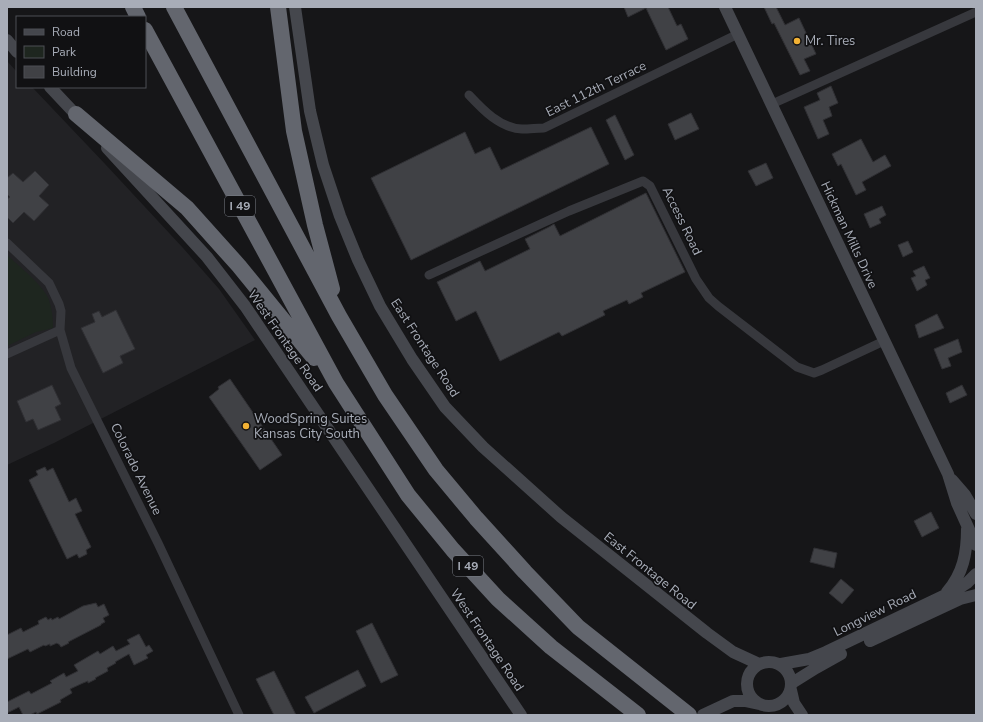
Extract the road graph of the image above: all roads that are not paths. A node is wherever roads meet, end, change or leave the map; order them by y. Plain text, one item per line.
1 (133, 7) edge
2 (174, 7) edge
3 (278, 7) edge
4 (295, 7) edge
5 (725, 7) edge
6 (976, 12) edge
7 (138, 16) edge
8 (146, 32) edge
9 (738, 34) junction
10 (7, 40) edge
11 (16, 51) edge
12 (51, 88) edge
13 (469, 95) dead end
14 (772, 104) junction
15 (76, 114) junction
16 (7, 243) edge
17 (429, 275) dead end
18 (339, 316) junction
19 (60, 330) junction
20 (884, 341) junction
21 (7, 354) edge
22 (336, 383) junction
23 (948, 474) junction
24 (976, 514) edge
25 (966, 522) junction
26 (976, 545) edge
27 (976, 574) edge
28 (976, 595) edge
29 (942, 597) junction
30 (759, 664) junction
31 (781, 664) junction
32 (747, 681) junction
33 (791, 687) junction
34 (728, 703) junction
35 (761, 704) junction
36 (239, 715) edge
37 (521, 715) edge
38 (638, 715) edge
39 (689, 715) edge
40 (703, 715) edge
41 (802, 715) edge

1 - 7 highway
2 - 18 highway, I 49
3 - 18 highway
4 - 30 street, East Frontage Road
5 - 9 street, Hickman Mills Drive
6 - 14 street
8 - 22 highway, I 49
9 - 13 street, East 112th Terrace
9 - 14 street, Hickman Mills Drive
10 - 11 street
12 - 15 street, West Frontage Road
14 - 20 street, Hickman Mills Drive
15 - 22 highway
15 - 37 street, West Frontage Road
16 - 19 street, Colorado Avenue
17 - 20 street, Access Road
18 - 39 highway, I 49
19 - 21 street
19 - 36 street, Colorado Avenue
20 - 23 street, Hickman Mills Drive
22 - 38 highway, I 49
23 - 24 street, Hickman Mills Drive
23 - 25 street, Hickman Mills Drive
25 - 26 street, Hickman Mills Drive
25 - 29 street
27 - 29 street, Longview Road
28 - 33 street, Longview Road
29 - 31 street, Longview Road
30 - 31 street
30 - 32 street
31 - 33 street
32 - 34 street
32 - 35 street
33 - 35 street
33 - 41 street
34 - 35 street
34 - 40 street

